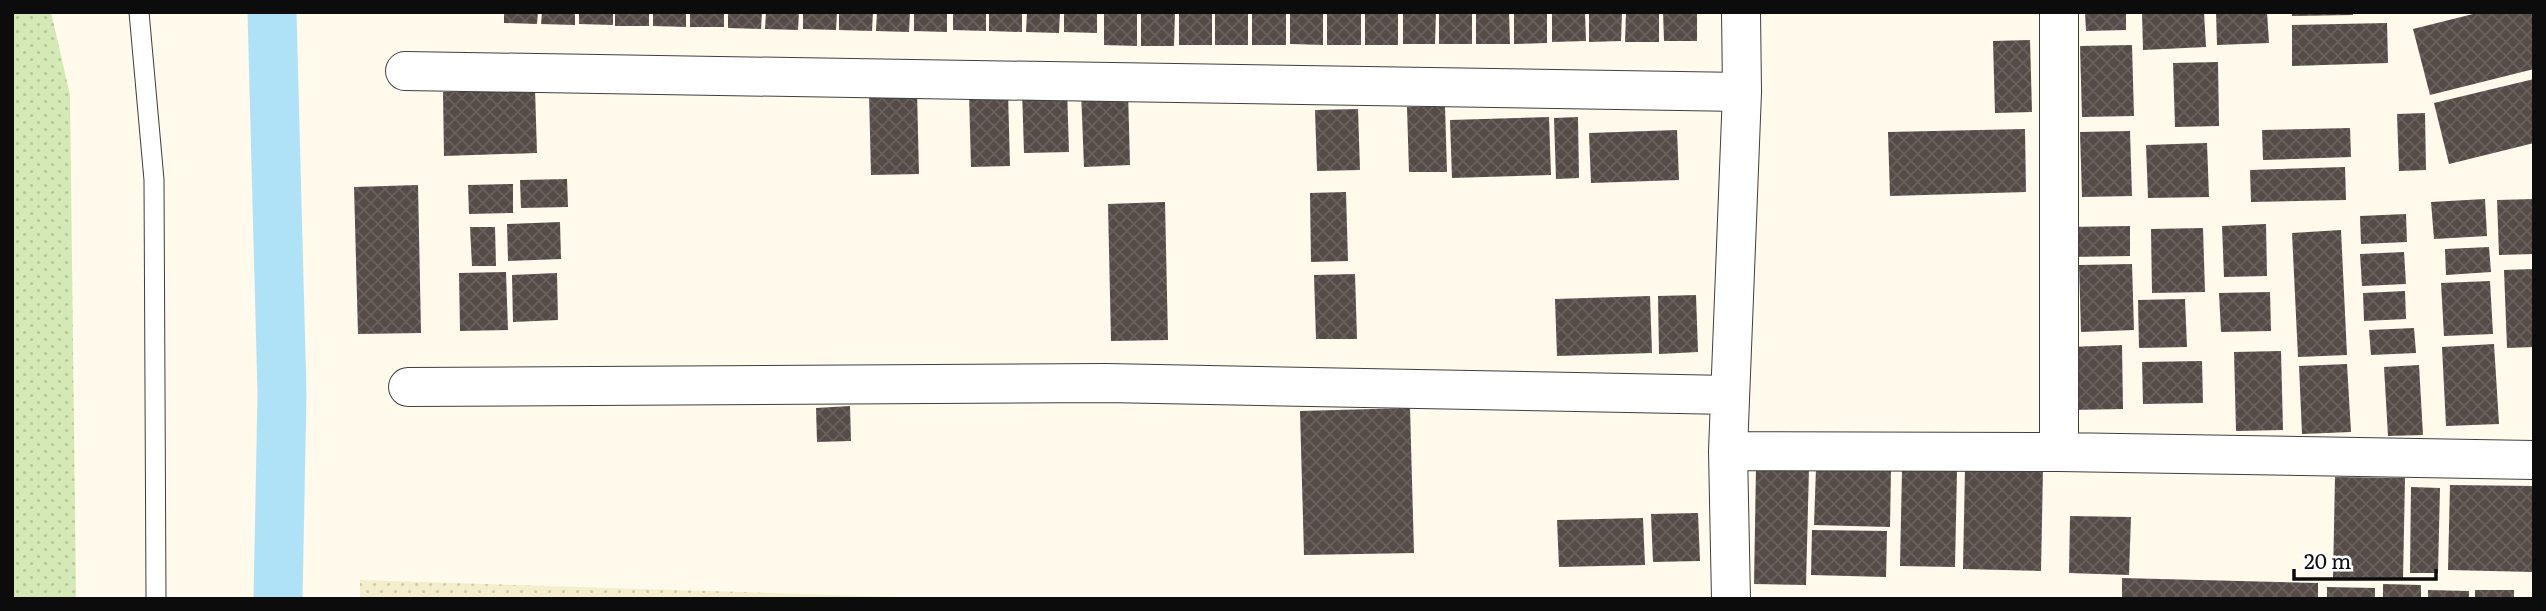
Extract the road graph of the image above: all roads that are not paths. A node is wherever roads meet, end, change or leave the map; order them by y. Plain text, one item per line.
1 (139, 12) edge
2 (1741, 12) edge
3 (2059, 12) edge
4 (405, 71) dead end
5 (1742, 92) junction
6 (408, 387) dead end
7 (1730, 395) junction
8 (1728, 451) junction
9 (2059, 452) junction
10 (2534, 460) edge
11 (156, 599) edge
12 (1731, 599) edge

1 - 11 lane
2 - 5 street
3 - 9 street
4 - 5 street
5 - 7 street
6 - 7 street
7 - 8 street
8 - 9 street
8 - 12 street
9 - 10 street

